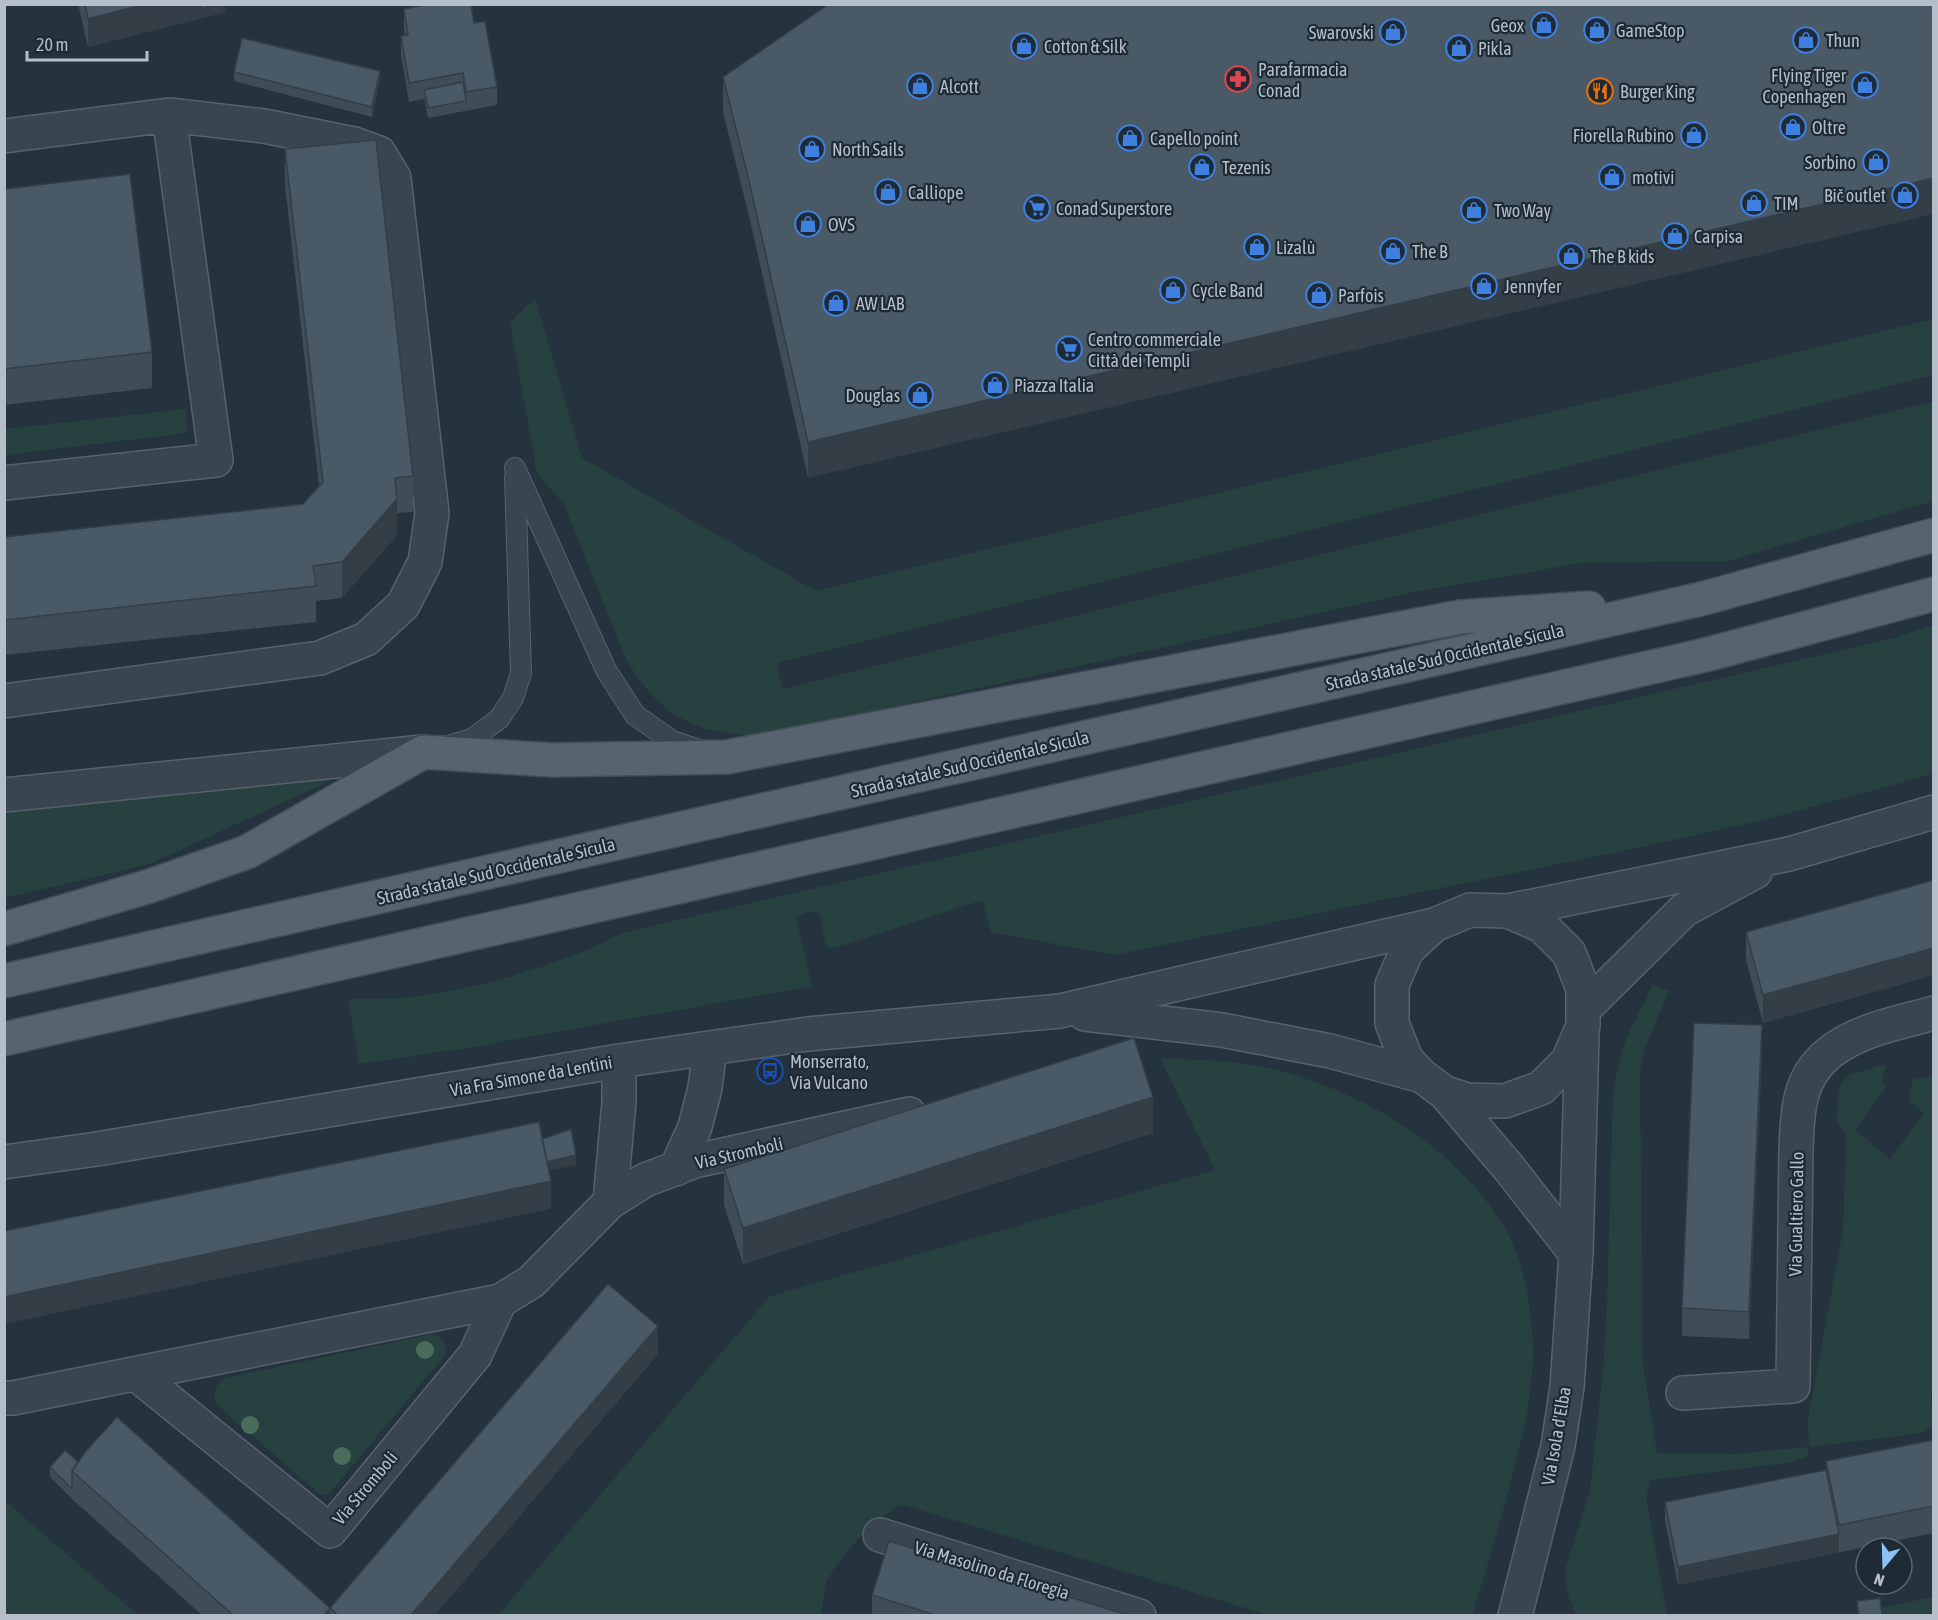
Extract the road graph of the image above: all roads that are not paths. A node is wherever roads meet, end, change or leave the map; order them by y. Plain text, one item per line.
1 (170, 115) junction
2 (4, 136) edge
3 (4, 483) edge
4 (1934, 535) edge
5 (1934, 594) edge
6 (1701, 599) junction
7 (4, 701) edge
8 (423, 752) junction
9 (727, 757) junction
10 (4, 795) edge
11 (1934, 812) edge
12 (1789, 854) junction
13 (1508, 911) junction
14 (1434, 925) junction
15 (4, 929) edge
16 (4, 981) edge
17 (1060, 1011) junction
18 (1934, 1013) edge
19 (1583, 1018) junction
20 (4, 1039) edge
21 (710, 1047) junction
22 (619, 1061) junction
23 (1433, 1084) junction
24 (939, 1107) edge
25 (4, 1162) edge
26 (676, 1169) junction
27 (610, 1202) junction
28 (1576, 1254) junction
29 (500, 1301) junction
30 (136, 1374) junction
31 (1683, 1393) dead end
32 (4, 1398) edge
33 (880, 1535) dead end
34 (1139, 1616) edge
35 (1515, 1616) edge

1 - 2 street
1 - 3 street
1 - 7 street
4 - 6 main road, Strada statale Sud Occidentale Sicula
5 - 20 main road
6 - 9 main road
6 - 16 main road, Strada statale Sud Occidentale Sicula
8 - 9 main road
8 - 9 lane
8 - 10 street
8 - 15 main road
11 - 12 street
12 - 13 street
12 - 19 street
13 - 14 street
13 - 19 street
14 - 17 street
14 - 23 street
17 - 21 street, Via Fra Simone da Lentini
17 - 23 street
18 - 31 street, Via Gualtiero Gallo
19 - 23 street
19 - 28 street, Via Isola d'Elba
21 - 22 street, Via Fra Simone da Lentini
21 - 26 street
22 - 25 street, Via Fra Simone da Lentini
22 - 27 street
23 - 28 street
24 - 26 street, Via Stromboli
26 - 27 street, Via Stromboli
27 - 29 street, Via Stromboli
28 - 35 street, Via Isola d'Elba
29 - 30 street, Via Stromboli
29 - 30 street, Via Stromboli
30 - 32 street, Via Stromboli
33 - 34 street, Via Masolino da Floregia

